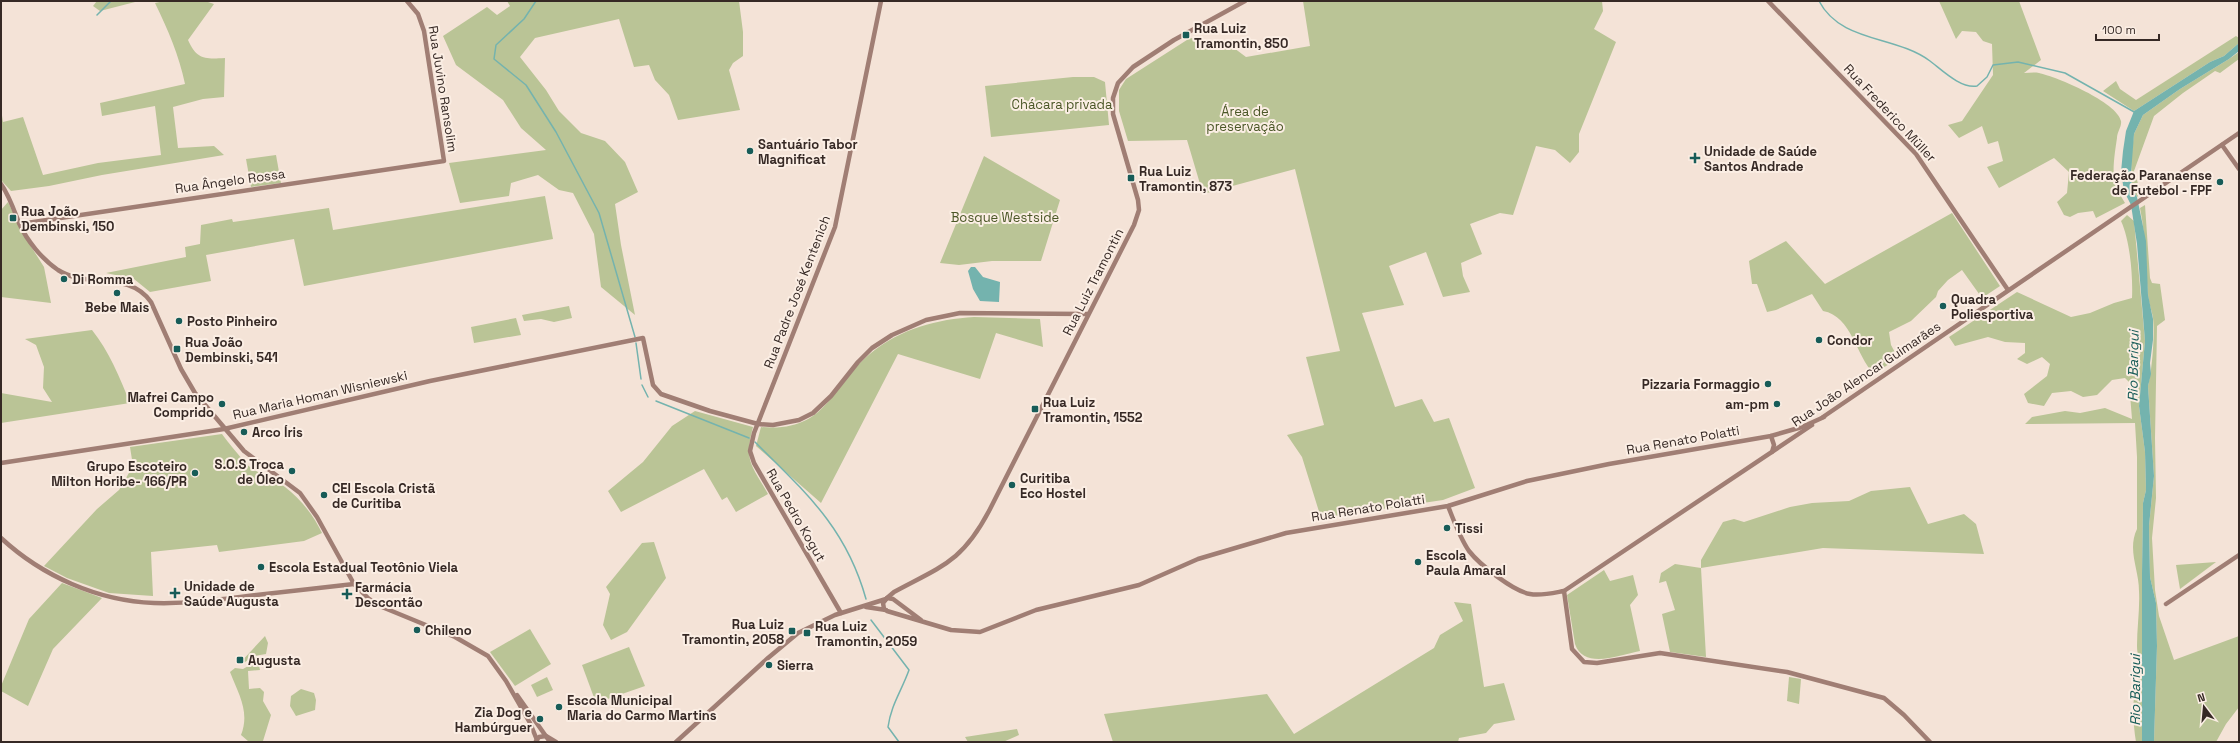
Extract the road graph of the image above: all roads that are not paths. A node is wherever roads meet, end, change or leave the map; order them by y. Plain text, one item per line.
1 (407, 1) edge
2 (881, 1) edge
3 (1245, 1) edge
4 (1768, 1) edge
5 (2239, 133) edge
6 (2222, 145) junction
7 (444, 161) joint
8 (2239, 169) edge
9 (1, 184) edge
10 (20, 224) junction
11 (2008, 290) junction
12 (1088, 314) junction
13 (1824, 417) junction
14 (758, 424) junction
15 (224, 429) junction
16 (1772, 436) junction
17 (1772, 452) junction
18 (1, 462) edge
19 (1448, 506) junction
20 (1, 538) edge
21 (2239, 555) edge
22 (354, 584) junction
23 (903, 587) junction
24 (1564, 591) junction
25 (886, 599) junction
26 (895, 601) junction
27 (2166, 604) dead end
28 (864, 606) junction
29 (886, 611) junction
30 (841, 613) junction
31 (921, 620) junction
32 (506, 681) junction
33 (549, 740) edge
34 (536, 741) edge
35 (556, 742) edge
36 (676, 742) edge
37 (1930, 742) edge

1 - 7 main road, Rua Juvino Ransolim
2 - 14 main road, Rua Padre José Kentenich
3 - 12 main road, Rua Luiz Tramontin
4 - 11 main road, Rua Frederico Müller
5 - 6 main road, Rua João Alencar Guimarães
6 - 8 main road
6 - 11 main road, Rua João Alencar Guimarães
7 - 10 main road, Rua Ângelo Rossa
9 - 10 main road
10 - 15 main road
11 - 13 main road, Rua João Alencar Guimarães
12 - 14 main road
12 - 23 main road, Rua Luiz Tramontin
13 - 16 main road, Rua Renato Polatti
13 - 17 main road, Rua João Alencar Guimarães
14 - 15 main road, Rua Maria Homan Wisniewski
14 - 30 main road, Rua Pedro Kogut
15 - 18 main road, Rua Maria Homan Wisniewski
15 - 22 main road
16 - 17 main road
16 - 19 main road, Rua Renato Polatti
17 - 24 main road, Rua João Alencar Guimarães
19 - 24 main road
19 - 31 main road, Rua Renato Polatti
20 - 22 main road
21 - 27 main road
22 - 32 main road
23 - 25 main road, Rua Luiz Tramontin
23 - 26 main road
24 - 37 main road
25 - 26 main road
25 - 28 main road, Rua Luiz Tramontin
25 - 29 main road
26 - 29 main road
26 - 31 main road, Rua Renato Polatti
28 - 29 main road, Rua Luiz Tramontin
28 - 30 main road, Rua Luiz Tramontin
29 - 31 main road, Rua Renato Polatti
30 - 36 main road, Rua Luiz Tramontin
32 - 33 main road
32 - 34 main road
33 - 34 main road
33 - 35 main road

